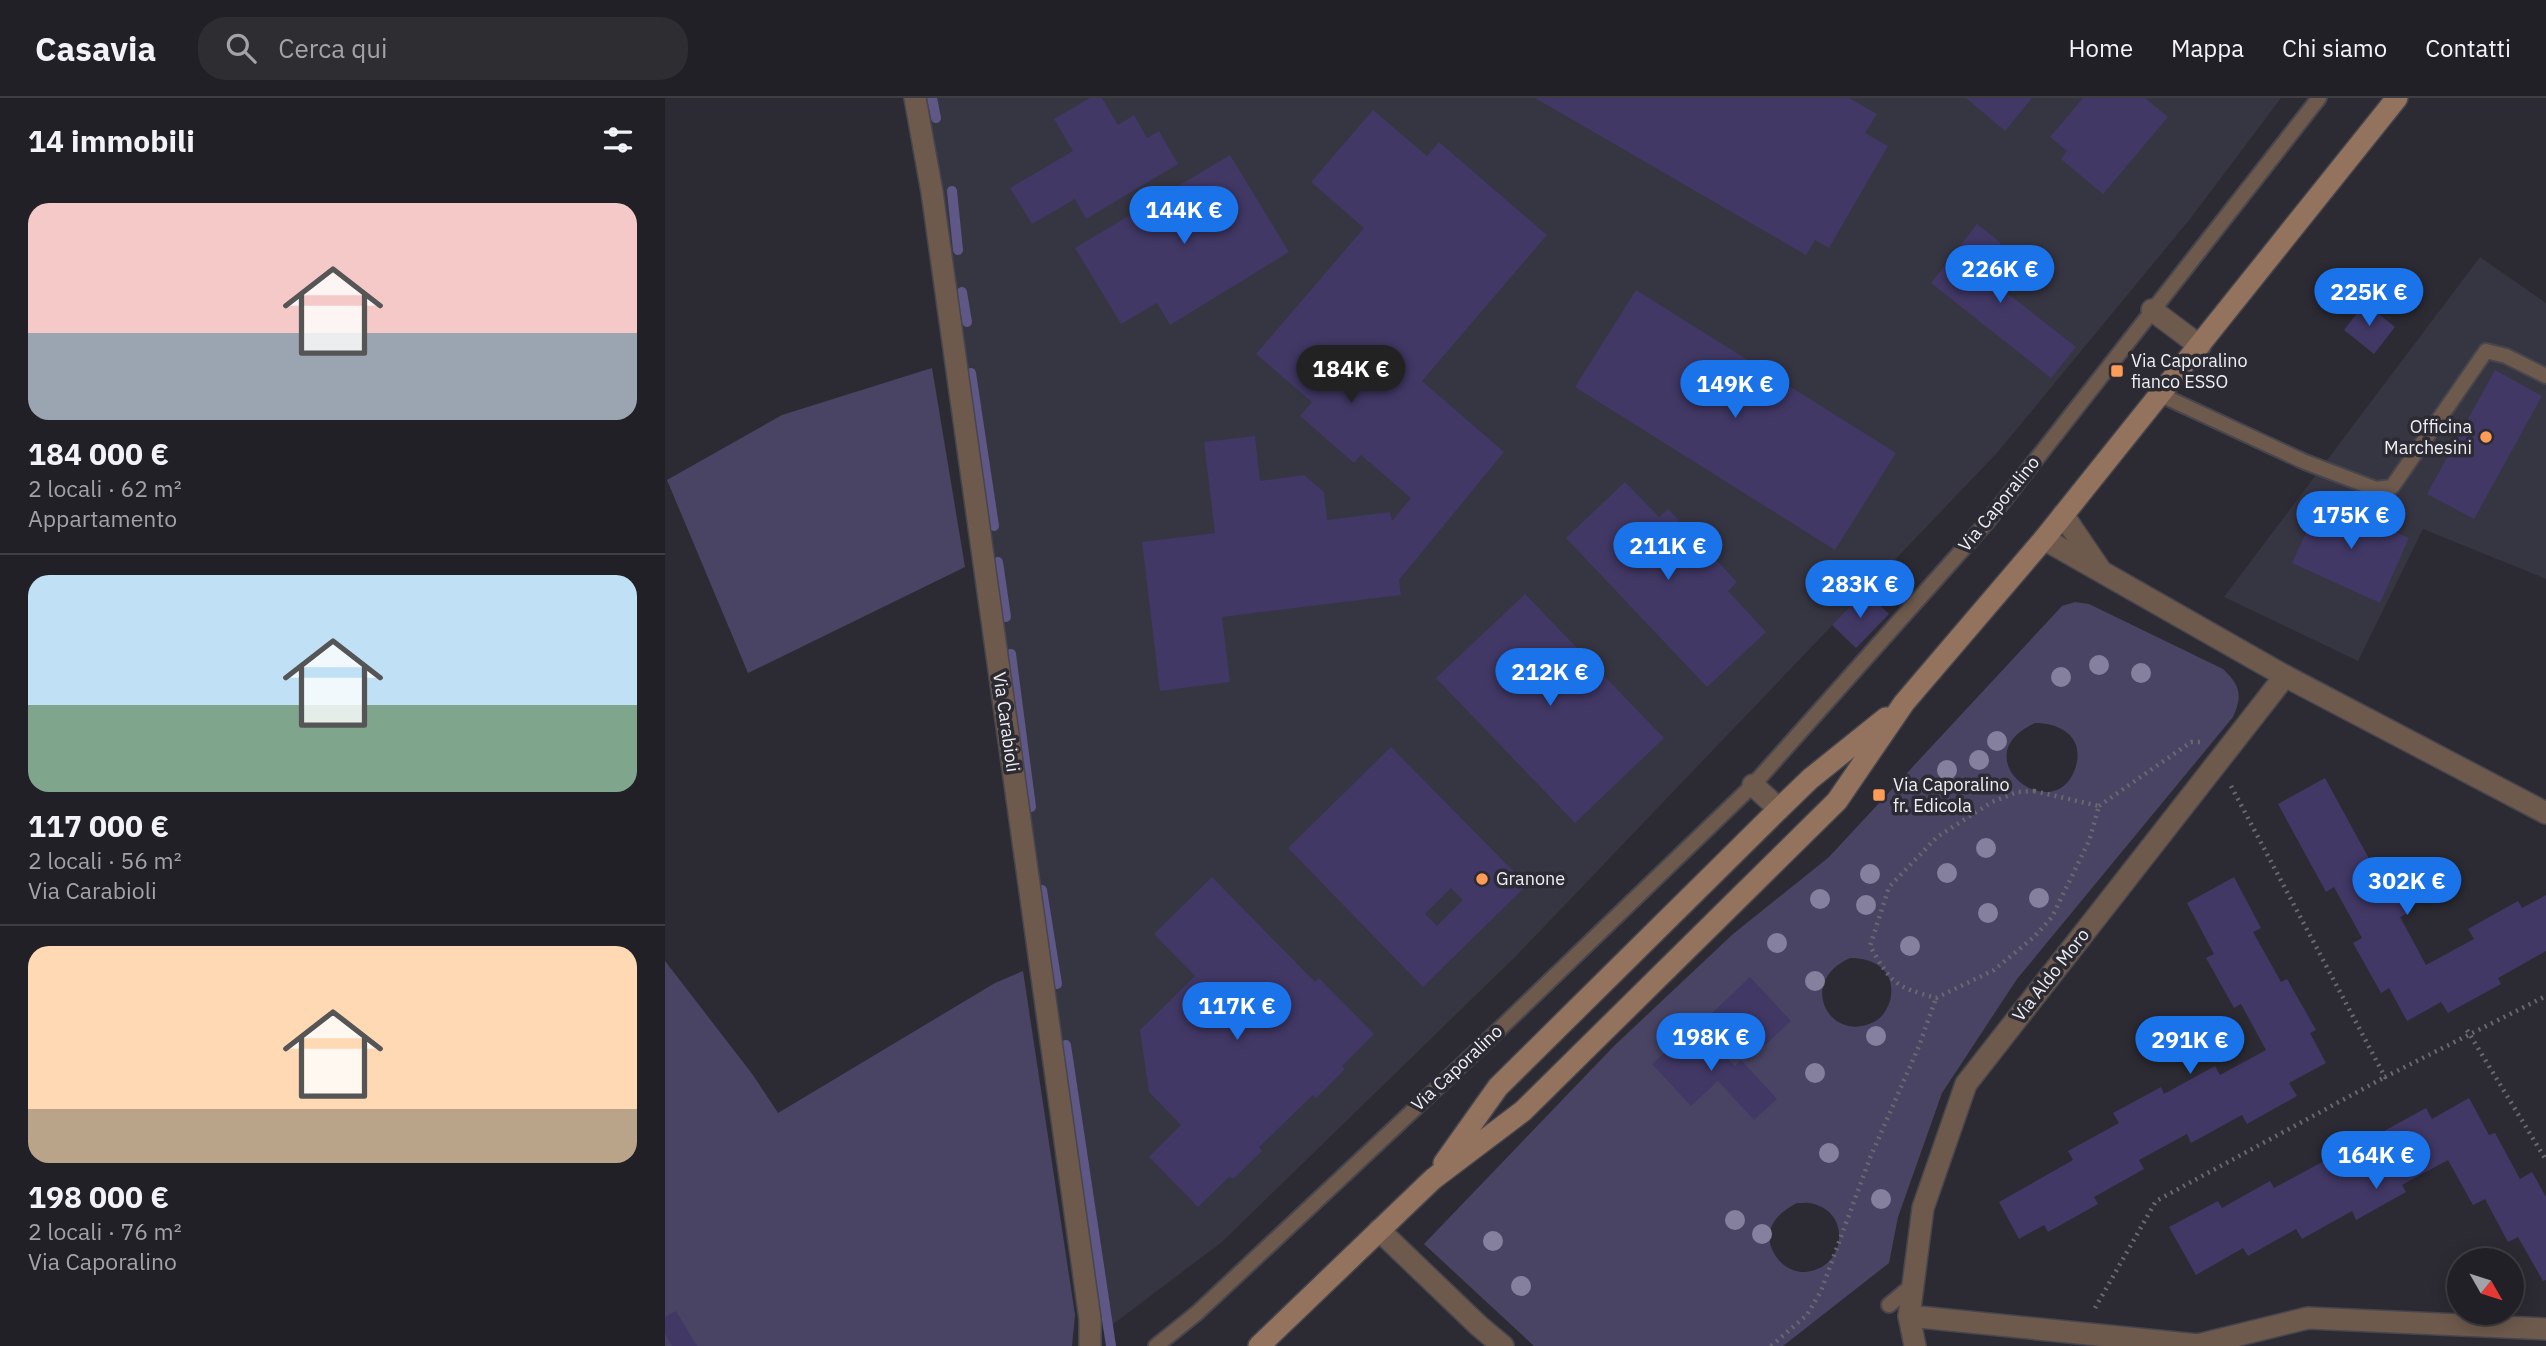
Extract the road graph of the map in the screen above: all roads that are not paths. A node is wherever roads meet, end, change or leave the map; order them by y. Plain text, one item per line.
1 (915, 98) edge
2 (2319, 98) edge
3 (2397, 98) edge
4 (2152, 310) junction
5 (2200, 346) junction
6 (2546, 376) edge
7 (2161, 395) junction
8 (2063, 515) junction
9 (2044, 539) junction
10 (2102, 572) junction
11 (2285, 676) junction
12 (1904, 703) junction
13 (1753, 785) junction
14 (1779, 808) junction
15 (2546, 813) edge
16 (1433, 1179) junction
17 (1379, 1230) junction
18 (1913, 1285) junction
19 (1889, 1305) dead end
20 (1909, 1316) junction
21 (2546, 1329) edge
22 (1090, 1346) edge
23 (1156, 1346) edge
24 (1259, 1346) edge
25 (1503, 1346) edge
26 (1915, 1346) edge

1 - 22 street, Via Carabioli
2 - 4 lane, Via Caporalino
3 - 5 street
4 - 5 street
4 - 13 lane, Via Caporalino
5 - 7 street
6 - 7 lane
7 - 8 street
8 - 9 street
8 - 10 street
9 - 10 street
9 - 12 street
10 - 11 street
11 - 15 street
11 - 18 street, Via Aldo Moro
12 - 14 street
12 - 16 street
13 - 14 street
13 - 23 lane, Via Caporalino
14 - 16 street
16 - 17 street
17 - 24 street
17 - 25 street
18 - 19 lane
18 - 20 street, Via Aldo Moro
20 - 21 street
20 - 26 street, Via Aldo Moro

